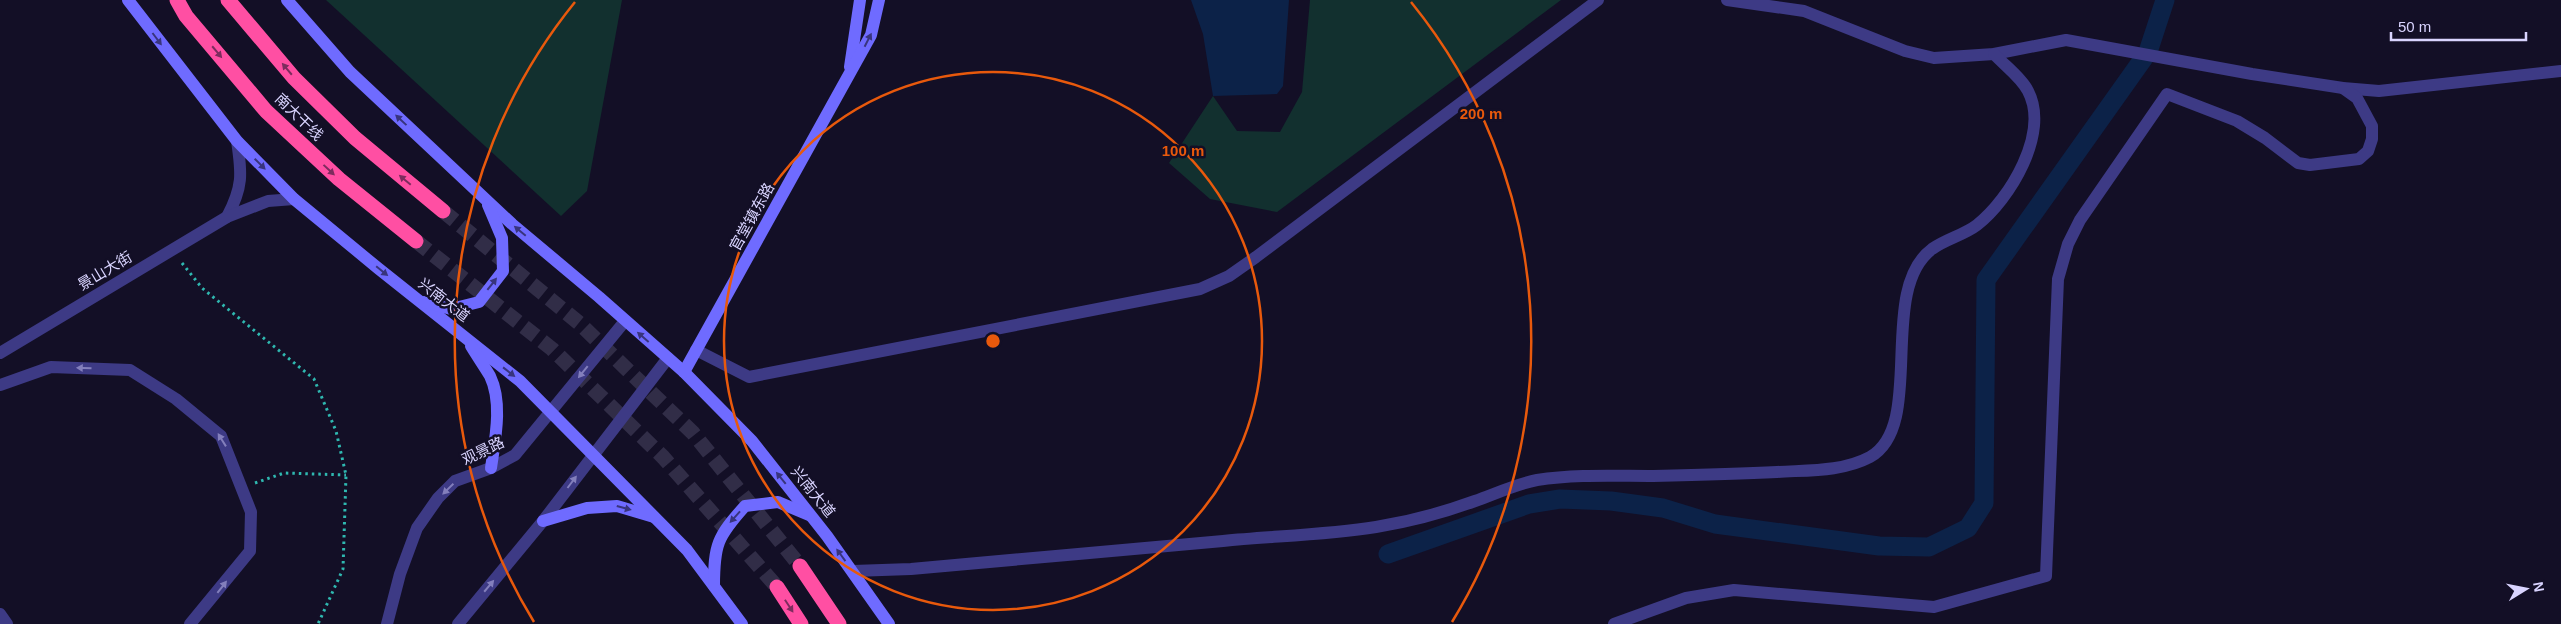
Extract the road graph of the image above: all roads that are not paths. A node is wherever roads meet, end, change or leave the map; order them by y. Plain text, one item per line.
1 (128, 0) edge
2 (177, 0) edge
3 (228, 0) edge
4 (287, 0) edge
5 (860, 0) edge
6 (879, 0) edge
7 (1598, 0) edge
8 (1727, 0) edge
9 (1994, 54) junction
10 (2561, 71) edge
11 (848, 77) junction
12 (2343, 88) junction
13 (237, 141) junction
14 (294, 198) junction
15 (486, 200) junction
16 (443, 211) tunnel mouth
17 (227, 218) junction
18 (416, 241) tunnel mouth
19 (419, 301) junction
20 (625, 321) junction
21 (466, 338) junction
22 (696, 350) junction
23 (0, 353) edge
24 (668, 358) junction
25 (684, 372) junction
26 (0, 384) edge
27 (551, 411) junction
28 (594, 454) junction
29 (491, 468) junction
30 (811, 516) junction
31 (655, 517) junction
32 (543, 521) junction
33 (800, 566) tunnel mouth
34 (852, 571) junction
35 (714, 586) junction
36 (777, 587) tunnel mouth
37 (0, 614) edge
38 (7, 624) edge
39 (190, 624) edge
40 (387, 624) edge
41 (458, 624) edge
42 (742, 624) edge
43 (801, 624) edge
44 (838, 624) edge
45 (889, 624) edge
46 (1614, 624) edge

1 -> 13 main road, 兴南大道
2 -> 18 highway, 南大干线
16 -> 3 highway, 南大干线
15 -> 4 main road, 兴南大道
5 - 11 main road, 官堂镇东路
11 -> 6 main road, 官堂镇东路
7 - 22 street
8 - 9 street
9 - 12 street
9 - 34 street
10 - 12 street
11 - 22 main road, 官堂镇东路
12 - 46 street
13 -> 14 main road, 兴南大道
13 - 17 street
14 - 17 street, 景山大街
14 -> 19 main road, 兴南大道
19 -> 15 main road
20 -> 15 main road, 兴南大道
17 - 23 street, 景山大街
19 - 21 main road, 兴南大道
24 -> 20 main road, 兴南大道
20 -> 27 street, 观景路
21 -> 27 main road, 兴南大道
21 - 29 main road
22 - 25 main road, 官堂镇东路
24 - 25 main road, 兴南大道
24 - 28 street
30 -> 25 main road, 兴南大道
39 -> 26 street
27 - 28 main road, 兴南大道
27 - 29 street, 观景路
28 - 31 main road, 兴南大道
32 -> 28 street
29 -> 40 street, 观景路
34 -> 30 main road, 兴南大道
30 -> 35 main road
32 -> 31 main road
31 - 35 main road, 兴南大道
41 -> 32 street
33 - 44 highway
34 - 45 main road, 兴南大道
35 - 42 main road, 兴南大道
36 -> 43 highway
37 - 38 street

